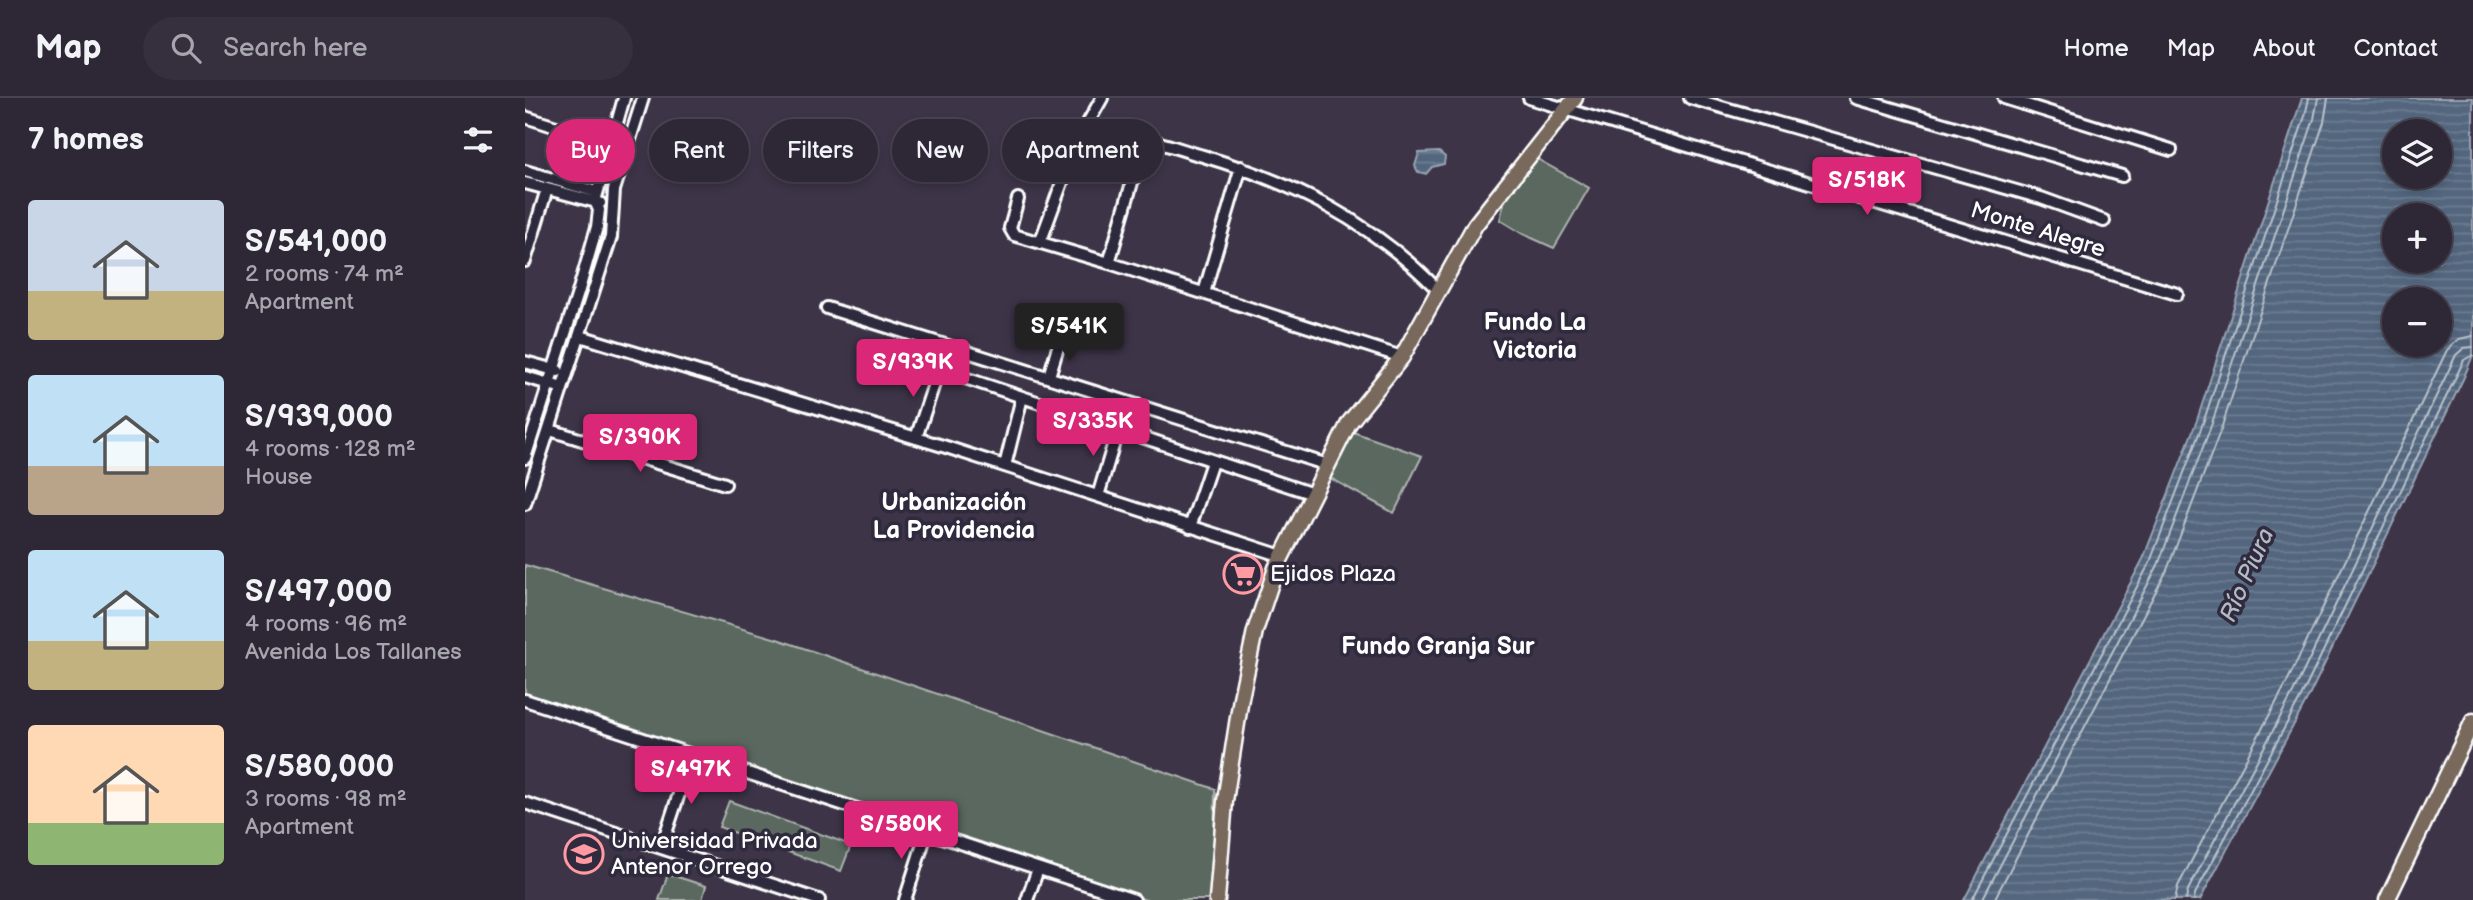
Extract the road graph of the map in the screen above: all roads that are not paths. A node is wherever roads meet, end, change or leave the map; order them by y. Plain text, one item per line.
1 (623, 98) edge
2 (1102, 98) edge
3 (1529, 98) edge
4 (1690, 98) edge
5 (1856, 98) edge
6 (2004, 98) edge
7 (642, 101) edge
8 (1570, 103) edge
9 (525, 117) edge
10 (614, 119) edge
11 (546, 124) edge
12 (2171, 150) dead end
13 (1241, 167) junction
14 (525, 171) edge
15 (2122, 176) dead end
16 (598, 182) edge
17 (525, 183) edge
18 (547, 189) junction
19 (596, 197) junction
20 (1018, 199) dead end
21 (613, 207) junction
22 (2103, 221) dead end
23 (1040, 243) junction
24 (525, 261) edge
25 (1109, 263) junction
26 (1437, 290) junction
27 (1204, 293) junction
28 (2177, 294) dead end
29 (827, 308) dead end
30 (580, 336) junction
31 (1060, 341) dead end
32 (881, 350) dead end
33 (1402, 357) junction
34 (525, 362) edge
35 (939, 369) junction
36 (554, 370) junction
37 (568, 374) junction
38 (1049, 376) junction
39 (525, 377) edge
40 (549, 384) junction
41 (563, 388) junction
42 (1022, 397) junction
43 (1118, 429) junction
44 (549, 430) junction
45 (916, 438) junction
46 (527, 445) edge
47 (543, 449) junction
48 (525, 458) edge
49 (1212, 462) junction
50 (1328, 465) junction
51 (1005, 466) junction
52 (725, 484) dead end
53 (1313, 494) junction
54 (1098, 496) junction
55 (525, 504) edge
56 (1190, 527) junction
57 (1282, 556) junction
58 (525, 700) edge
59 (2473, 722) edge
60 (692, 755) junction
61 (525, 803) edge
62 (927, 831) junction
63 (661, 848) junction
64 (1038, 869) junction
65 (819, 900) edge
66 (905, 900) edge
67 (1027, 900) edge
68 (1134, 900) edge
69 (1217, 900) edge
70 (2387, 900) edge

1 - 7 street
1 - 10 street
2 - 23 street
3 - 8 street, Monte Alegre
4 - 22 street
5 - 15 street
6 - 12 street
7 - 21 street
8 - 26 main road
8 - 28 street, Monte Alegre
9 - 11 street
13 - 25 street
13 - 26 street
13 - 27 street
14 - 19 street
16 - 19 street
17 - 18 street
18 - 19 street
18 - 24 street
19 - 21 street
19 - 36 street
20 - 23 street
21 - 30 street
23 - 25 street
25 - 27 street
26 - 33 main road
27 - 33 street
29 - 38 street
30 - 37 street
30 - 45 street
31 - 38 street
32 - 35 street
33 - 50 main road
34 - 36 street
35 - 42 street
35 - 45 street
36 - 37 street
36 - 40 street
37 - 41 street
38 - 50 street
39 - 40 street
40 - 41 street
40 - 46 street
41 - 44 street
42 - 43 street
42 - 51 street
43 - 49 street
43 - 54 street
44 - 47 street
44 - 52 street
45 - 51 street
46 - 47 street
46 - 48 street
47 - 55 street
49 - 53 street
49 - 56 street
50 - 53 main road
51 - 54 street
53 - 57 main road
54 - 56 street
56 - 57 street
57 - 69 main road
58 - 60 street
59 - 70 main road
60 - 62 street
60 - 63 street
61 - 63 street
62 - 64 street
62 - 66 street
63 - 65 street
64 - 67 street
64 - 68 street

